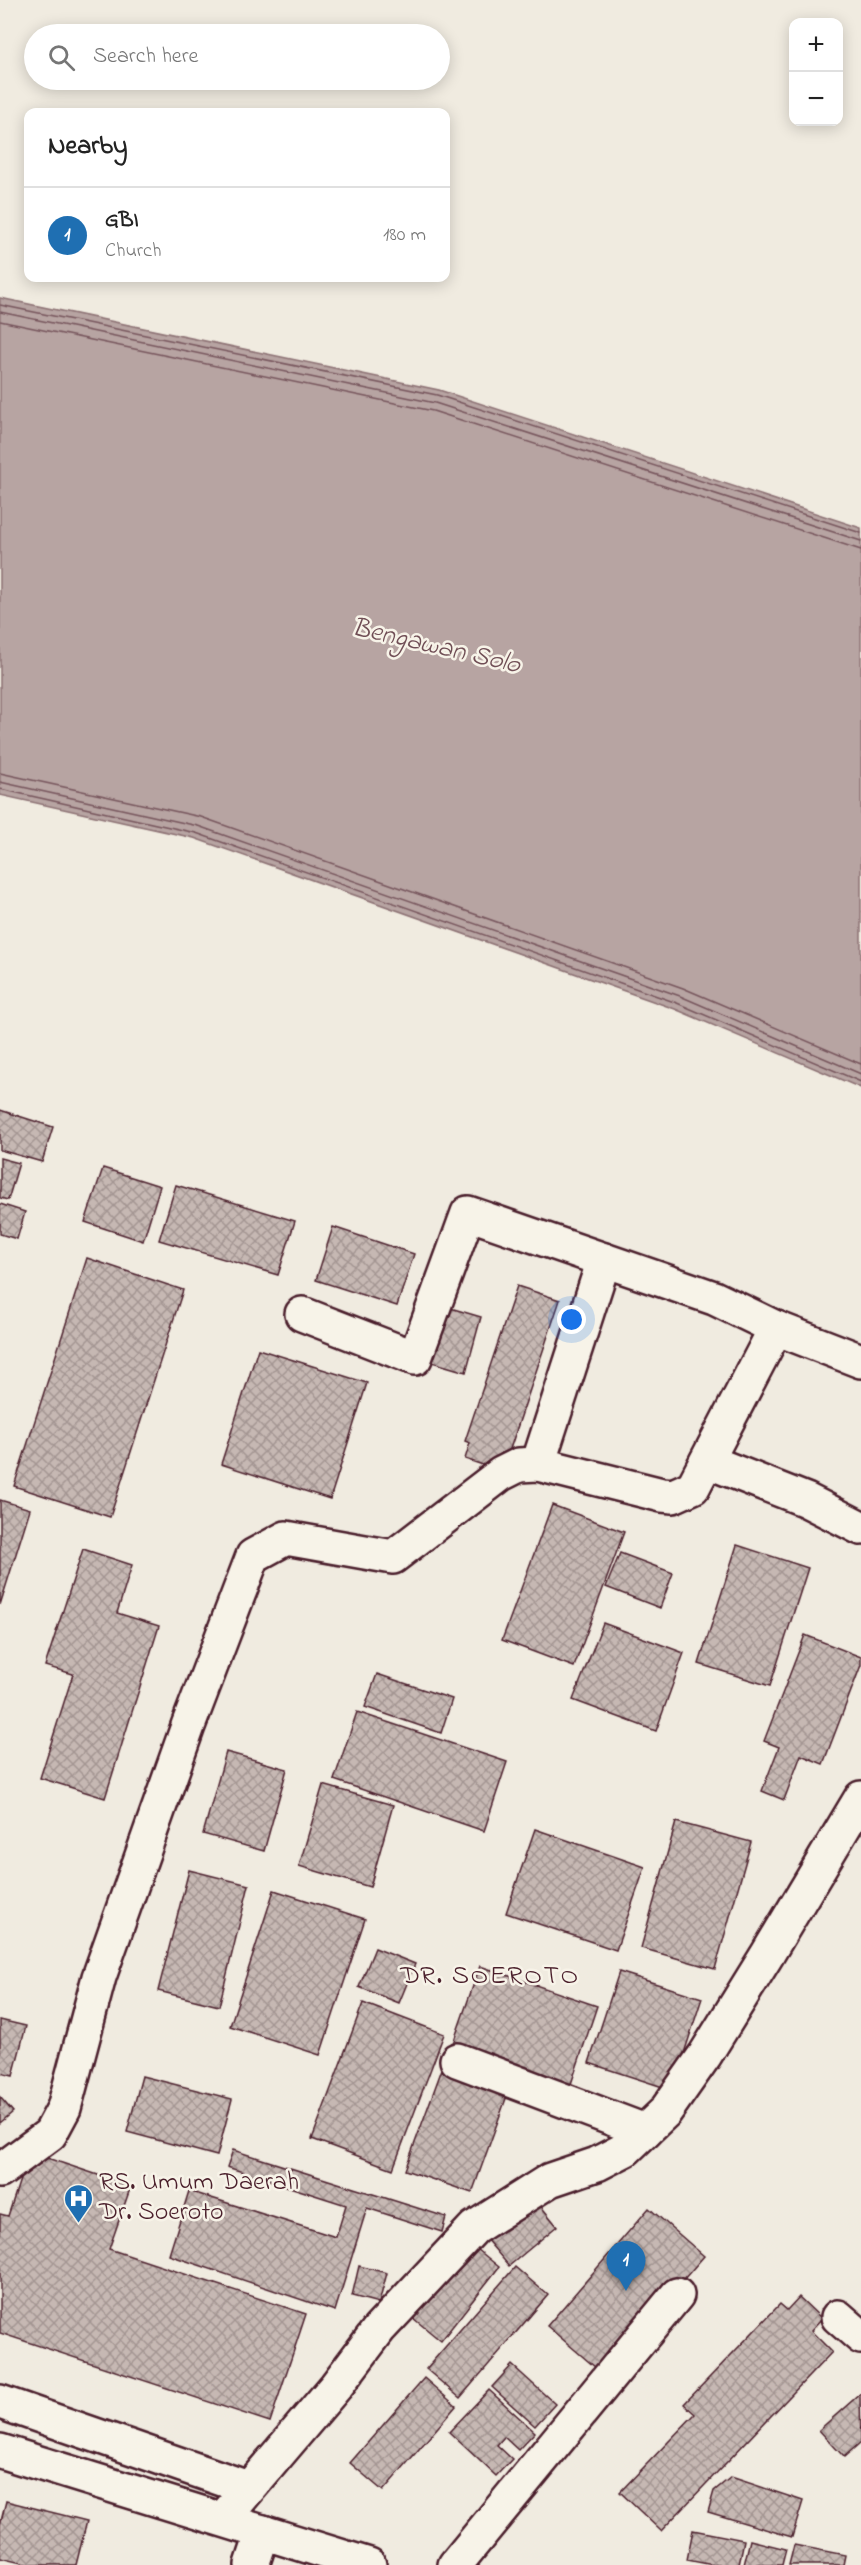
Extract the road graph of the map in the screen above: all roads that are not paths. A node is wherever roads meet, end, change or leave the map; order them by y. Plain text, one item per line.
1 (604, 1260) junction
2 (302, 1314) dead end
3 (776, 1328) junction
4 (861, 1361) edge
5 (707, 1461) junction
6 (538, 1464) junction
7 (861, 1528) edge
8 (861, 1798) edge
9 (457, 2060) dead end
10 (645, 2131) junction
11 (0, 2172) edge
12 (677, 2295) dead end
13 (0, 2402) edge
14 (0, 2451) edge
15 (178, 2463) junction
16 (248, 2488) junction
17 (161, 2500) junction
18 (223, 2519) junction
19 (263, 2532) junction
20 (252, 2565) edge
21 (369, 2565) edge
22 (455, 2565) edge

1 - 2 main road
1 - 3 main road
1 - 6 main road
3 - 4 main road
3 - 5 main road
5 - 6 main road
5 - 7 main road
6 - 11 main road
8 - 10 main road
9 - 10 main road
10 - 16 main road
12 - 22 main road
13 - 15 main road
14 - 17 main road
15 - 16 main road
15 - 17 main road
16 - 18 main road
17 - 18 main road
18 - 19 main road
19 - 20 main road
19 - 21 main road

